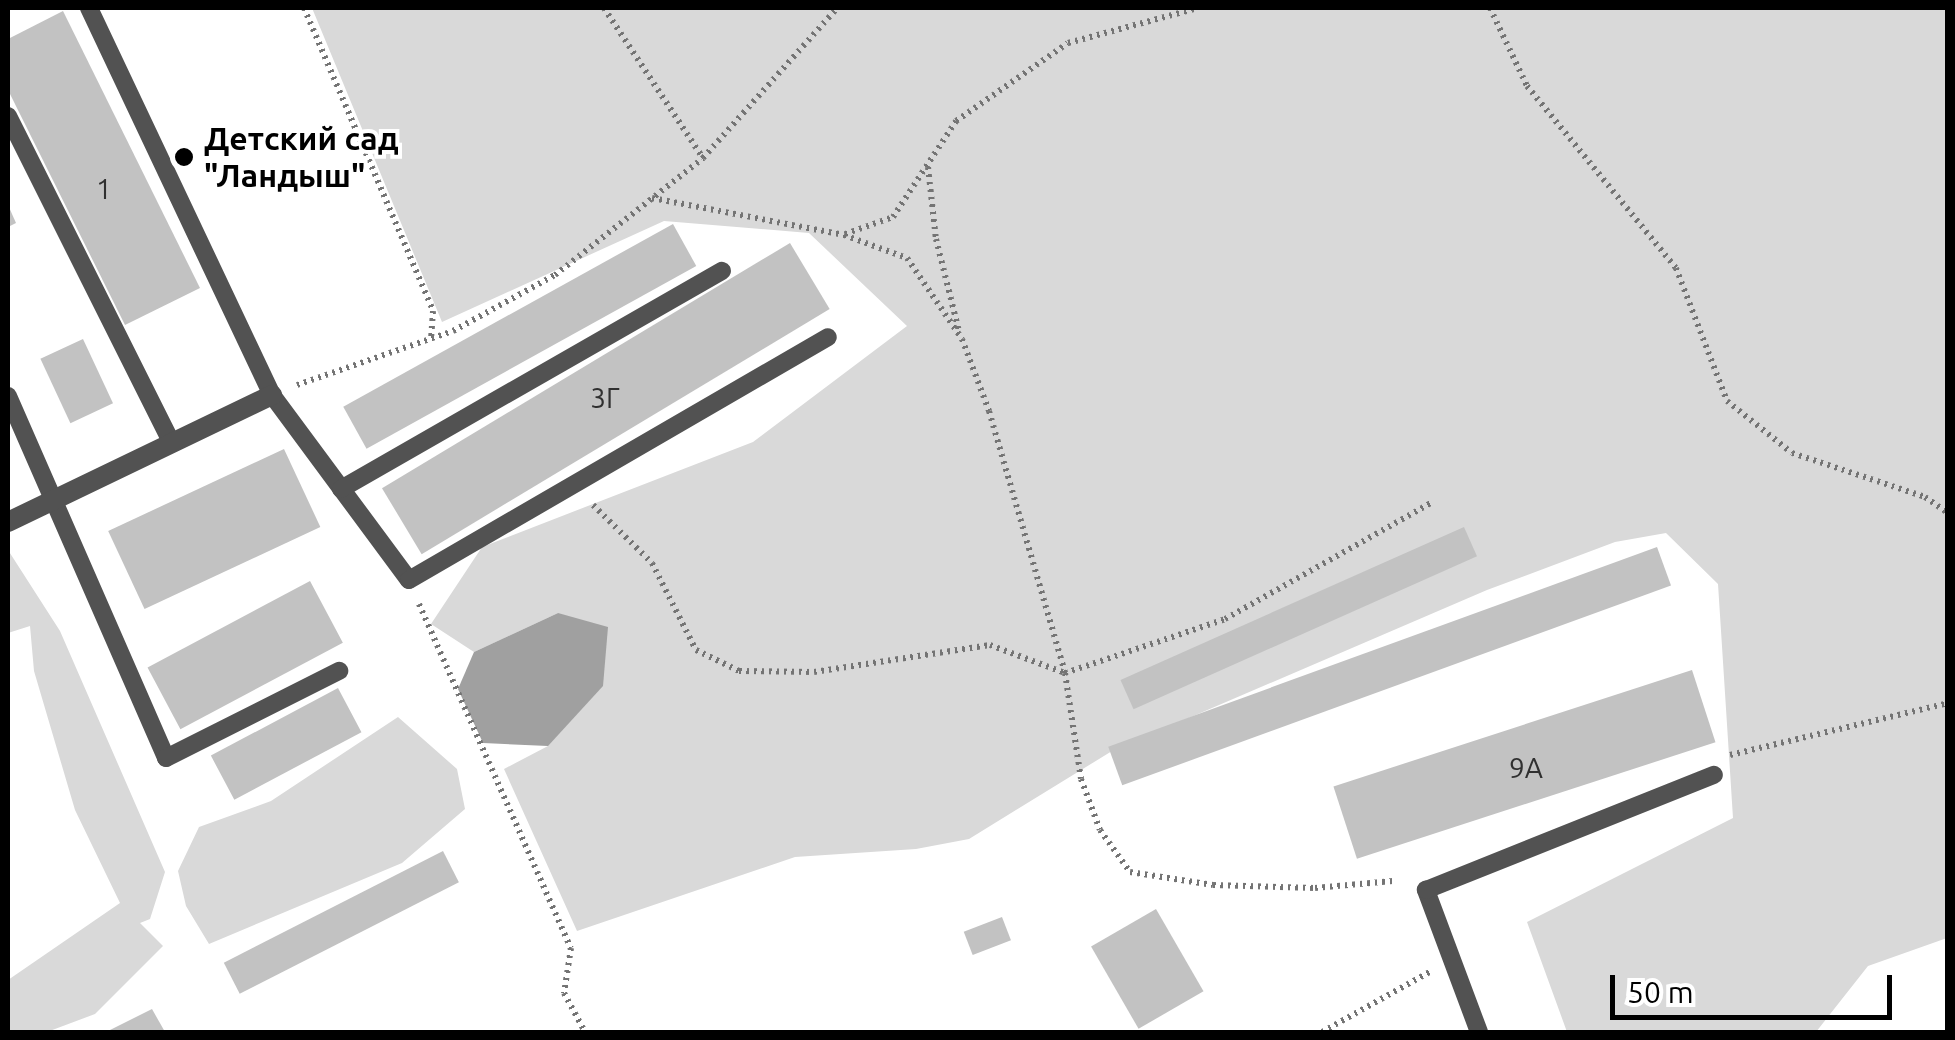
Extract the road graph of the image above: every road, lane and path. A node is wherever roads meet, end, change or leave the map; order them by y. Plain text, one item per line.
1 (90, 8) edge
2 (304, 8) edge
3 (604, 8) edge
4 (837, 8) edge
5 (1198, 8) edge
6 (1490, 8) edge
7 (8, 116) edge
8 (703, 158) junction
9 (928, 165) junction
10 (652, 198) junction
11 (844, 235) junction
12 (722, 271) dead end
13 (828, 337) dead end
14 (431, 338) junction
15 (962, 339) junction
16 (272, 394) junction
17 (8, 396) edge
18 (172, 442) junction
19 (573, 485) junction
20 (341, 489) junction
21 (56, 498) junction
22 (1433, 502) dead end
23 (1948, 513) edge
24 (8, 522) edge
25 (409, 580) junction
26 (339, 671) dead end
27 (1065, 674) junction
28 (1948, 703) edge
29 (1712, 767) joint
30 (1393, 880) dead end
31 (1432, 971) dead end
32 (586, 1032) edge
33 (1322, 1032) edge
34 (1480, 1032) edge

1 - 16 lane
2 - 14 path
3 - 8 path
4 - 8 path
5 - 9 path
6 - 23 path
7 - 18 lane
8 - 10 path
9 - 11 path
9 - 15 path
10 - 11 path
10 - 14 path
11 - 15 path
12 - 20 lane
13 - 19 lane
14 - 16 path
15 - 27 path
16 - 18 street
16 - 20 lane
17 - 21 lane
18 - 21 street
19 - 25 lane
19 - 27 path
20 - 25 lane
21 - 24 street
21 - 26 lane
22 - 27 path
25 - 32 path
27 - 30 path
28 - 29 path
29 - 34 lane
31 - 33 path

